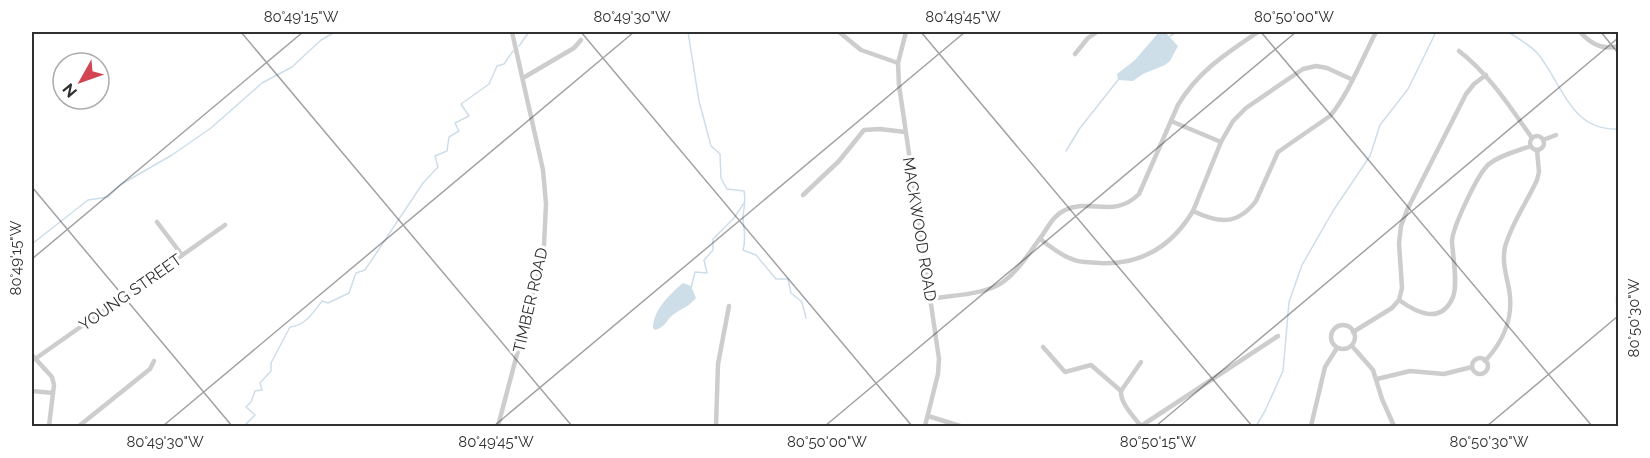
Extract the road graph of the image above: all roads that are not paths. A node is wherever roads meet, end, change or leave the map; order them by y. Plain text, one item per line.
1 (512, 32) edge
2 (839, 32) edge
3 (906, 32) edge
4 (1097, 32) edge
5 (1258, 32) edge
6 (1376, 32) edge
7 (1580, 32) edge
8 (581, 39) dead end
9 (1618, 46) edge
10 (1459, 51) dead end
11 (1075, 54) dead end
12 (898, 63) junction
13 (1486, 75) junction
14 (523, 78) junction
15 (1352, 79) junction
16 (1171, 121) junction
17 (905, 132) junction
18 (1556, 135) dead end
19 (1532, 138) junction
20 (1544, 140) junction
21 (1221, 142) junction
22 (1530, 146) junction
23 (1537, 150) junction
24 (803, 195) dead end
25 (1192, 211) junction
26 (157, 222) dead end
27 (225, 225) dead end
28 (1040, 239) junction
29 (182, 255) junction
30 (1618, 297) edge
31 (931, 298) junction
32 (1400, 300) junction
33 (1618, 303) edge
34 (729, 306) dead end
35 (1353, 332) junction
36 (1278, 336) dead end
37 (1352, 346) junction
38 (1043, 347) dead end
39 (1337, 348) junction
40 (33, 357) edge
41 (154, 361) dead end
42 (1485, 361) junction
43 (1141, 362) dead end
44 (1472, 368) junction
45 (1377, 379) junction
46 (32, 391) edge
47 (1121, 391) junction
48 (53, 393) junction
49 (928, 416) junction
50 (48, 426) edge
51 (79, 426) edge
52 (498, 426) edge
53 (716, 426) edge
54 (925, 426) edge
55 (960, 426) edge
56 (1141, 426) edge
57 (1311, 426) edge
58 (1394, 426) edge

1 - 14 street, TIMBER ROAD
2 - 12 street
3 - 12 street, MACKWOOD ROAD
4 - 11 street
5 - 16 street
6 - 15 street
7 - 9 street
8 - 14 street
10 - 13 street
12 - 17 street, MACKWOOD ROAD
13 - 19 street
13 - 32 street
14 - 52 street, TIMBER ROAD
15 - 21 street
15 - 25 street
16 - 21 street
16 - 28 street
17 - 24 street
17 - 31 street, MACKWOOD ROAD
18 - 20 street
19 - 20 street
19 - 22 street
20 - 23 street
21 - 25 street
22 - 23 street
22 - 32 street
23 - 42 street
25 - 28 street
26 - 29 street
27 - 29 street, YOUNG STREET
28 - 31 street
29 - 40 street, YOUNG STREET
30 - 33 street
31 - 49 street, MACKWOOD ROAD
32 - 35 street
34 - 53 street
35 - 37 street
35 - 39 street
36 - 56 street
37 - 39 street
37 - 45 street
38 - 47 street
39 - 57 street
40 - 48 street
41 - 51 street
42 - 44 street
42 - 44 street
43 - 47 street
44 - 45 street
45 - 58 street
46 - 48 street
47 - 56 street
48 - 50 street
49 - 54 street, MACKWOOD ROAD
49 - 55 street

